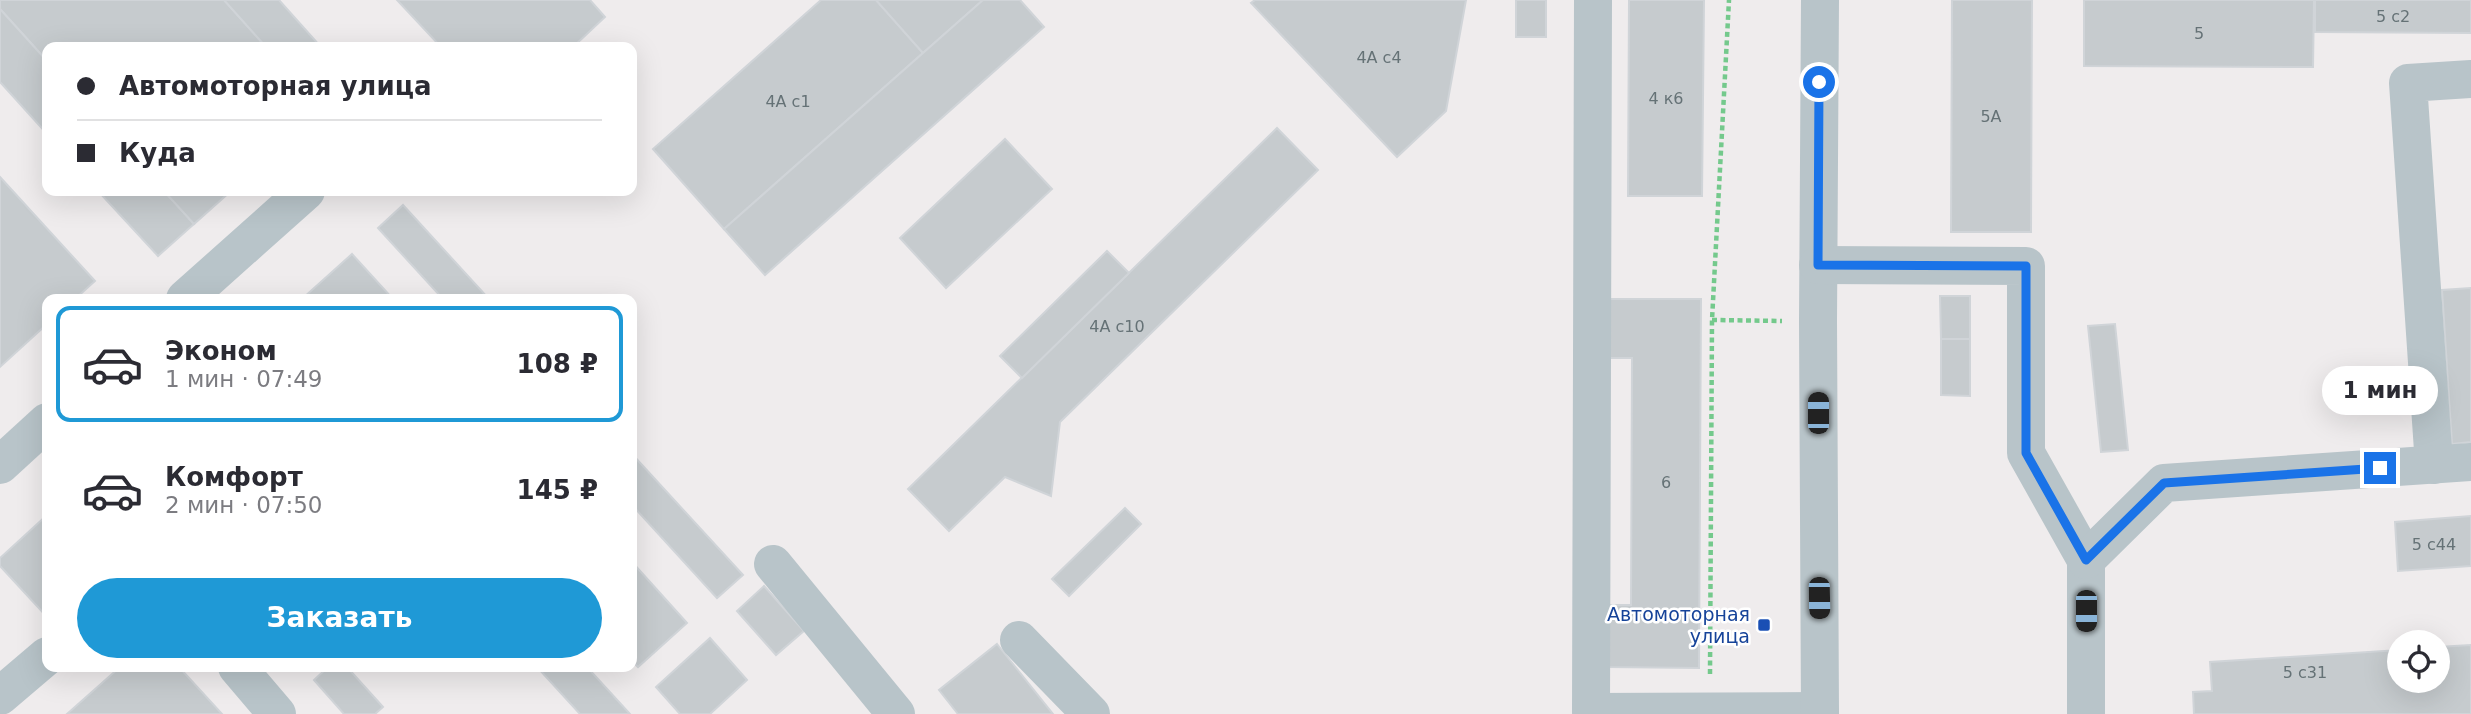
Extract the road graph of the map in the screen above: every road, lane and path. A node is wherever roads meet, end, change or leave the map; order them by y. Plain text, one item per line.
1 (1593, 0) edge
2 (1729, 0) edge
3 (1820, 0) edge
4 (2471, 79) edge
5 (300, 196) edge
6 (1818, 265) junction
7 (191, 294) edge
8 (1712, 320) junction
9 (1783, 321) dead end
10 (42, 427) edge
11 (2452, 464) edge
12 (0, 465) edge
13 (2086, 560) junction
14 (773, 564) dead end
15 (1019, 640) dead end
16 (42, 660) edge
17 (241, 672) edge
18 (0, 696) edge
19 (1710, 712) junction
20 (1820, 713) edge
21 (277, 714) edge
22 (896, 714) edge
23 (1091, 714) edge
24 (2086, 714) edge

1 - 19 street
2 - 8 path
3 - 6 street
4 - 11 street
5 - 7 street
6 - 13 street
6 - 20 street
8 - 9 path
8 - 19 path
10 - 12 street
11 - 13 street
13 - 24 street
14 - 22 street
15 - 23 street
16 - 18 street
17 - 21 street
19 - 20 street

